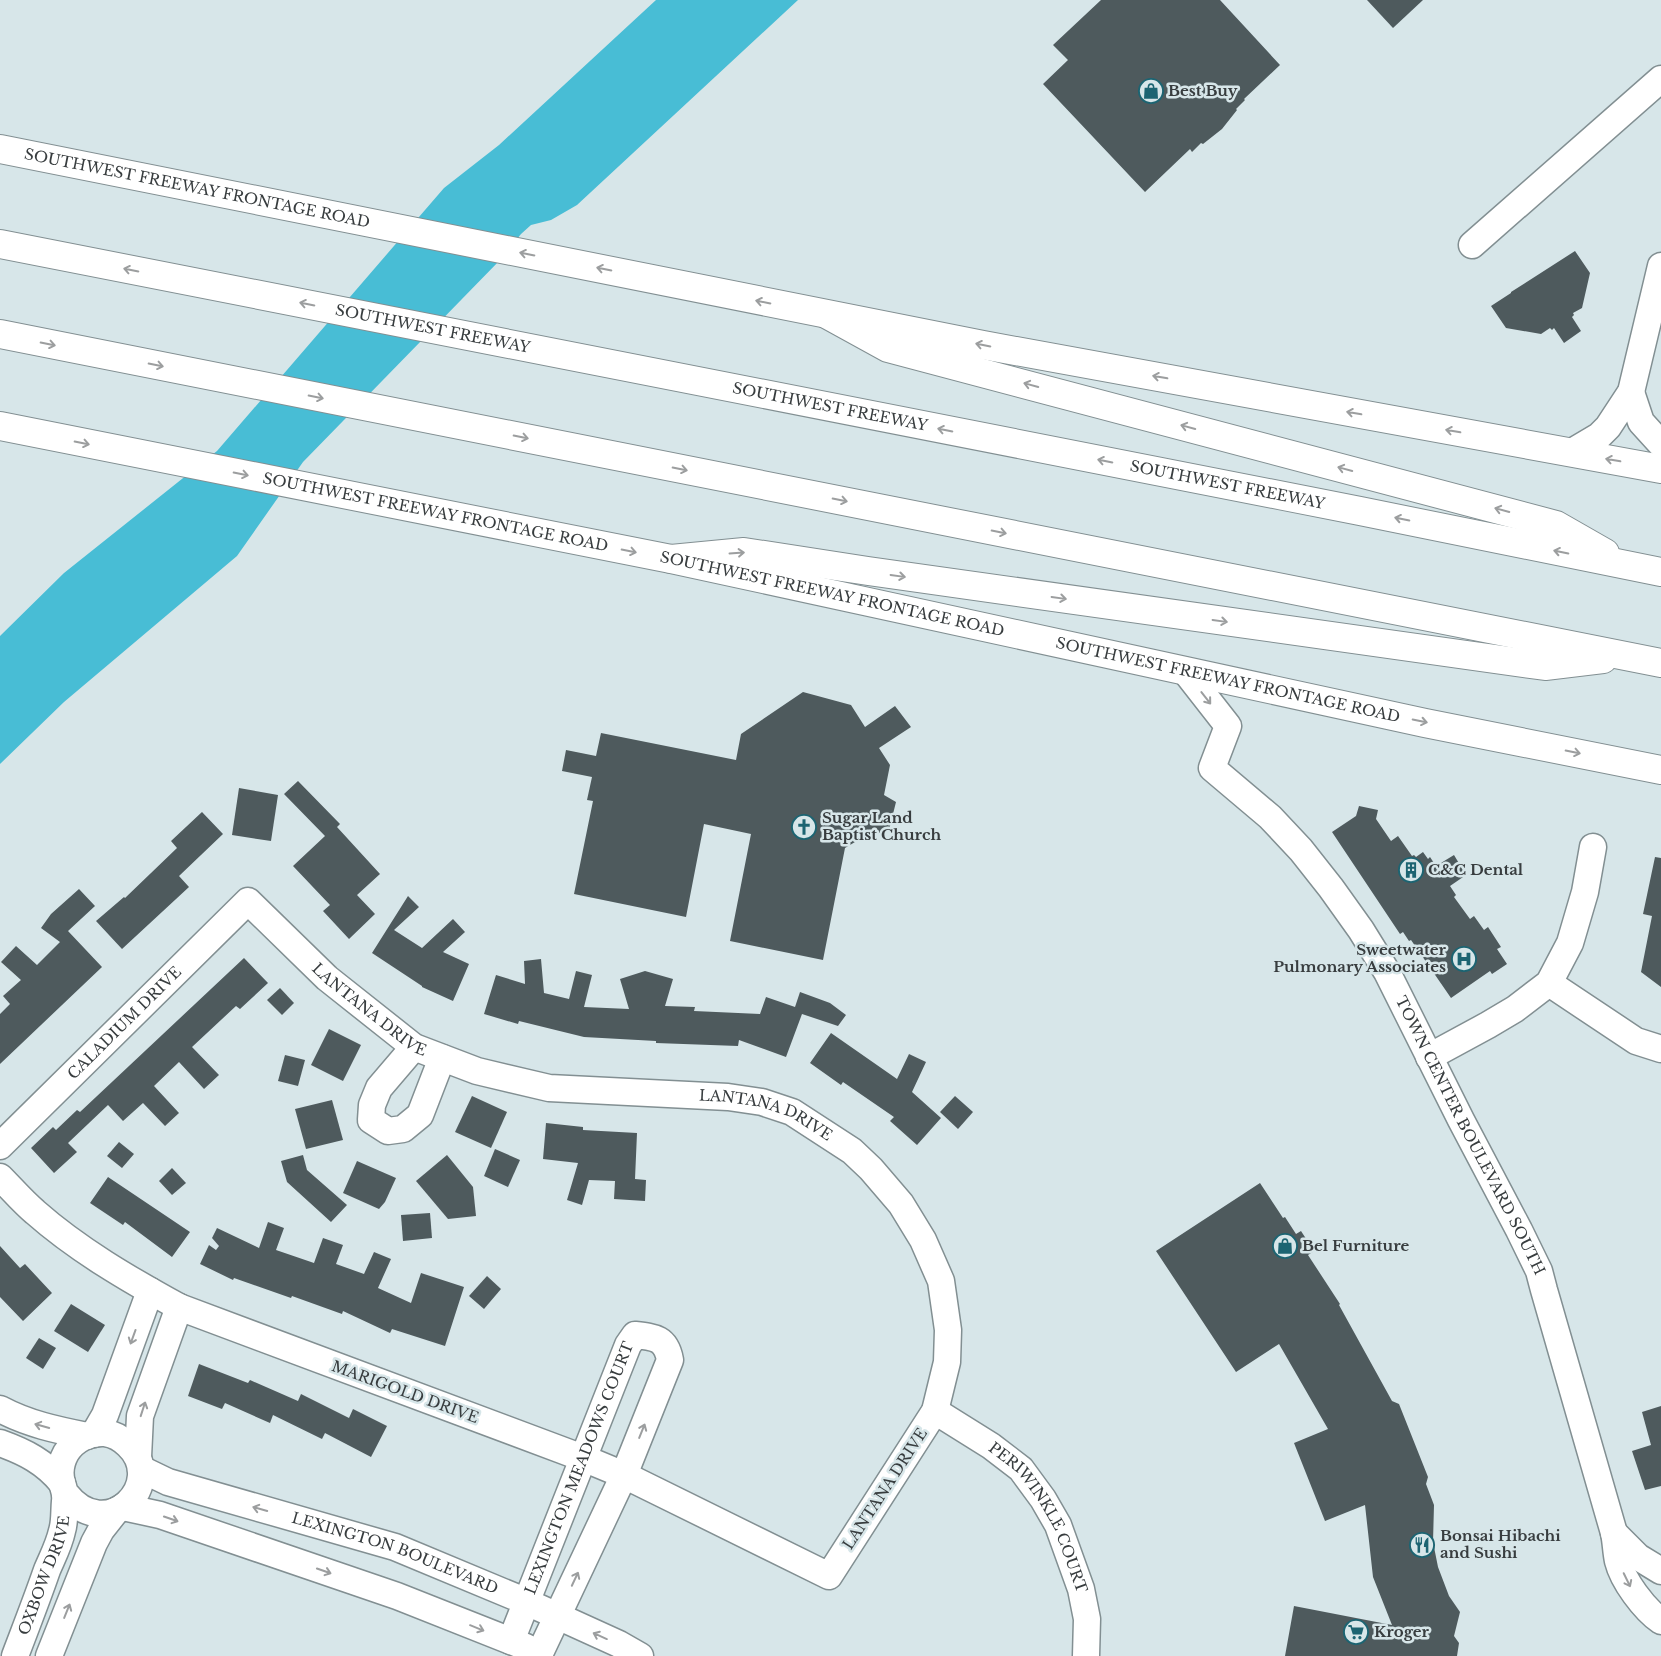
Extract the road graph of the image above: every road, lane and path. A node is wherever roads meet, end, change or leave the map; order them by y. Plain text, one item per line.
1 (1661, 79) edge
2 (0, 149) edge
3 (0, 244) edge
4 (1472, 245) dead end
5 (1661, 266) edge
6 (828, 314) junction
7 (0, 334) edge
8 (1631, 392) junction
9 (0, 426) edge
10 (1661, 444) edge
11 (1572, 452) junction
12 (1661, 469) edge
13 (671, 559) junction
14 (1626, 565) junction
15 (1661, 572) edge
16 (1628, 656) junction
17 (1661, 662) edge
18 (1185, 671) junction
19 (1661, 770) edge
20 (1593, 847) dead end
21 (248, 901) joint
22 (1549, 983) junction
23 (414, 1047) junction
24 (1661, 1049) edge
25 (1429, 1057) junction
26 (442, 1058) junction
27 (0, 1146) edge
28 (0, 1177) edge
29 (150, 1291) junction
30 (179, 1307) junction
31 (0, 1410) edge
32 (935, 1411) junction
33 (91, 1435) junction
34 (0, 1443) edge
35 (583, 1458) junction
36 (139, 1463) junction
37 (624, 1475) junction
38 (64, 1488) junction
39 (120, 1509) junction
40 (1614, 1533) junction
41 (1661, 1571) edge
42 (829, 1576) joint
43 (526, 1602) junction
44 (557, 1616) junction
45 (1661, 1621) edge
46 (511, 1641) junction
47 (541, 1655) edge
48 (15, 1656) edge
49 (49, 1656) edge
50 (640, 1656) edge
51 (1086, 1656) edge

1 - 4 street
6 -> 2 main road, SOUTHWEST FREEWAY FRONTAGE ROAD
14 -> 3 main road, SOUTHWEST FREEWAY
5 - 8 street
11 -> 6 main road, SOUTHWEST FREEWAY FRONTAGE ROAD
14 -> 6 main road
7 -> 16 main road
8 - 10 street
8 - 11 street
9 -> 13 main road, SOUTHWEST FREEWAY FRONTAGE ROAD
12 -> 11 main road, SOUTHWEST FREEWAY FRONTAGE ROAD
13 -> 16 main road
13 - 18 main road, SOUTHWEST FREEWAY FRONTAGE ROAD
14 - 15 main road, SOUTHWEST FREEWAY
16 - 17 main road
18 -> 19 main road, SOUTHWEST FREEWAY FRONTAGE ROAD
18 -> 25 street, TOWN CENTER BOULEVARD SOUTH
20 - 22 street
21 - 23 street, LANTANA DRIVE
21 - 27 street, CALADIUM DRIVE
22 - 24 street
22 - 25 street
23 - 26 street, LANTANA DRIVE
23 - 26 street
25 - 40 street, TOWN CENTER BOULEVARD SOUTH
26 - 32 street, LANTANA DRIVE
28 - 29 street, MARIGOLD DRIVE
29 - 30 street, MARIGOLD DRIVE
29 -> 33 street
30 - 35 street, MARIGOLD DRIVE
36 -> 30 street
33 -> 31 street
32 - 42 street, LANTANA DRIVE
32 - 51 street, PERIWINKLE COURT
33 - 36 street
33 - 38 street
34 - 38 street
35 - 37 street, MARIGOLD DRIVE
37 -> 35 street, LEXINGTON MEADOWS COURT
35 - 43 street, LEXINGTON MEADOWS COURT
36 - 39 street
43 -> 36 street, LEXINGTON BOULEVARD
37 - 42 street, MARIGOLD DRIVE
44 -> 37 street, LEXINGTON MEADOWS COURT
38 - 39 street
38 - 48 street, OXBOW DRIVE
39 -> 46 street
49 -> 39 street
40 - 41 street, TOWN CENTER BOULEVARD SOUTH
40 -> 45 street, TOWN CENTER BOULEVARD SOUTH
43 - 44 street, LEXINGTON BOULEVARD
43 - 46 street, LEXINGTON MEADOWS COURT
44 - 47 street, LEXINGTON MEADOWS COURT
50 -> 44 street, LEXINGTON BOULEVARD
46 - 47 street

